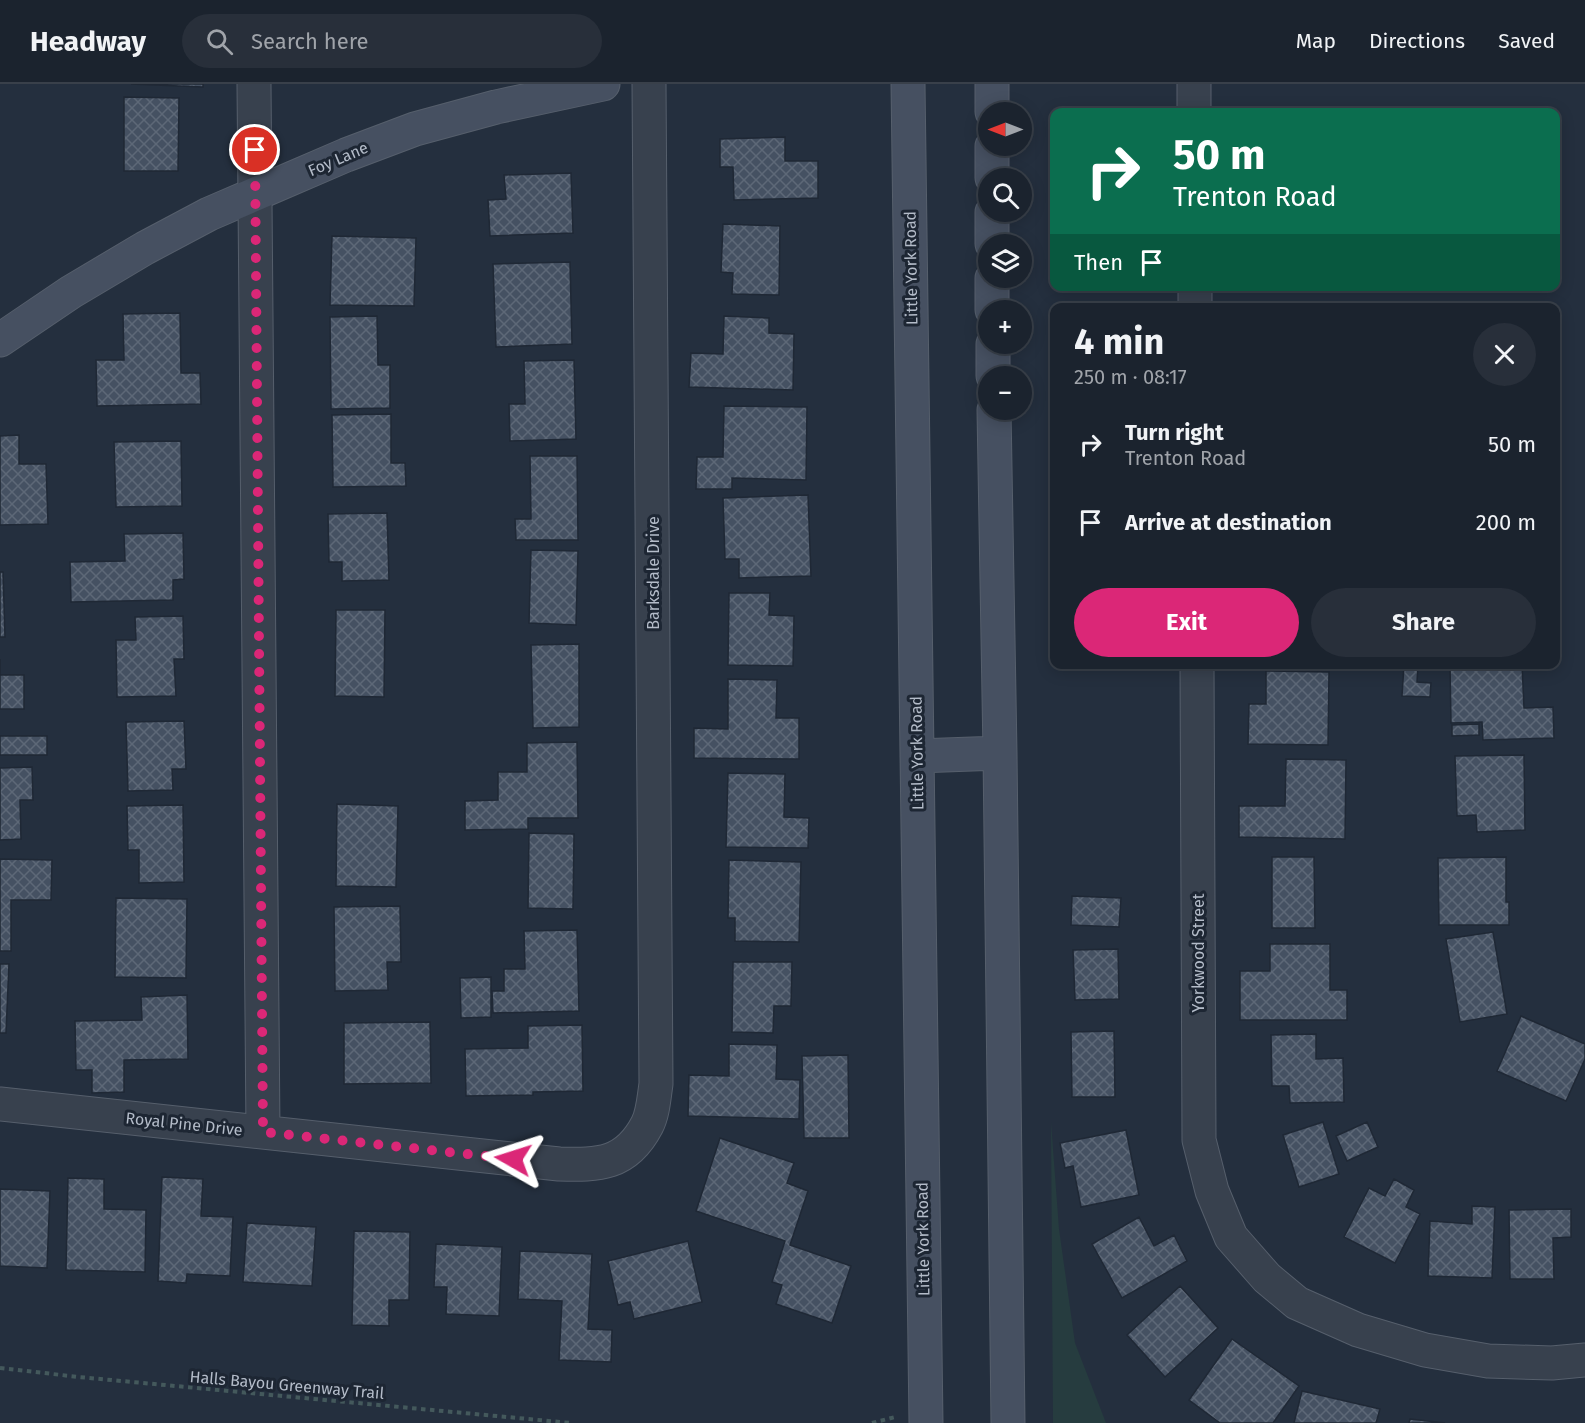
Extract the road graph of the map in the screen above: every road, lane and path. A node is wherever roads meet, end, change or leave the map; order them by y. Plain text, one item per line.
1 (254, 84) edge
2 (603, 84) edge
3 (649, 84) edge
4 (908, 84) edge
5 (992, 84) edge
6 (1194, 84) edge
7 (992, 102) edge
8 (1194, 108) edge
9 (256, 194) junction
10 (0, 340) edge
11 (994, 420) edge
12 (1197, 669) edge
13 (1000, 753) junction
14 (917, 756) junction
15 (656, 1062) joint
16 (0, 1104) edge
17 (263, 1132) junction
18 (1585, 1360) edge
19 (0, 1368) edge
20 (917, 1420) edge
21 (571, 1423) edge
22 (872, 1423) edge
23 (1008, 1423) edge

1 - 9 street
2 - 9 main road, Foy Lane
3 - 15 street, Barksdale Drive
4 - 14 main road, Little York Road
5 - 7 main road
6 - 8 street
9 - 10 main road, Foy Lane
9 - 17 street
11 - 13 main road
12 - 18 street, Yorkwood Street
13 - 14 main road
13 - 23 main road
14 - 20 main road, Little York Road
15 - 17 street, Royal Pine Drive
16 - 17 street, Royal Pine Drive
19 - 21 path, Halls Bayou Greenway Trail
20 - 22 path

